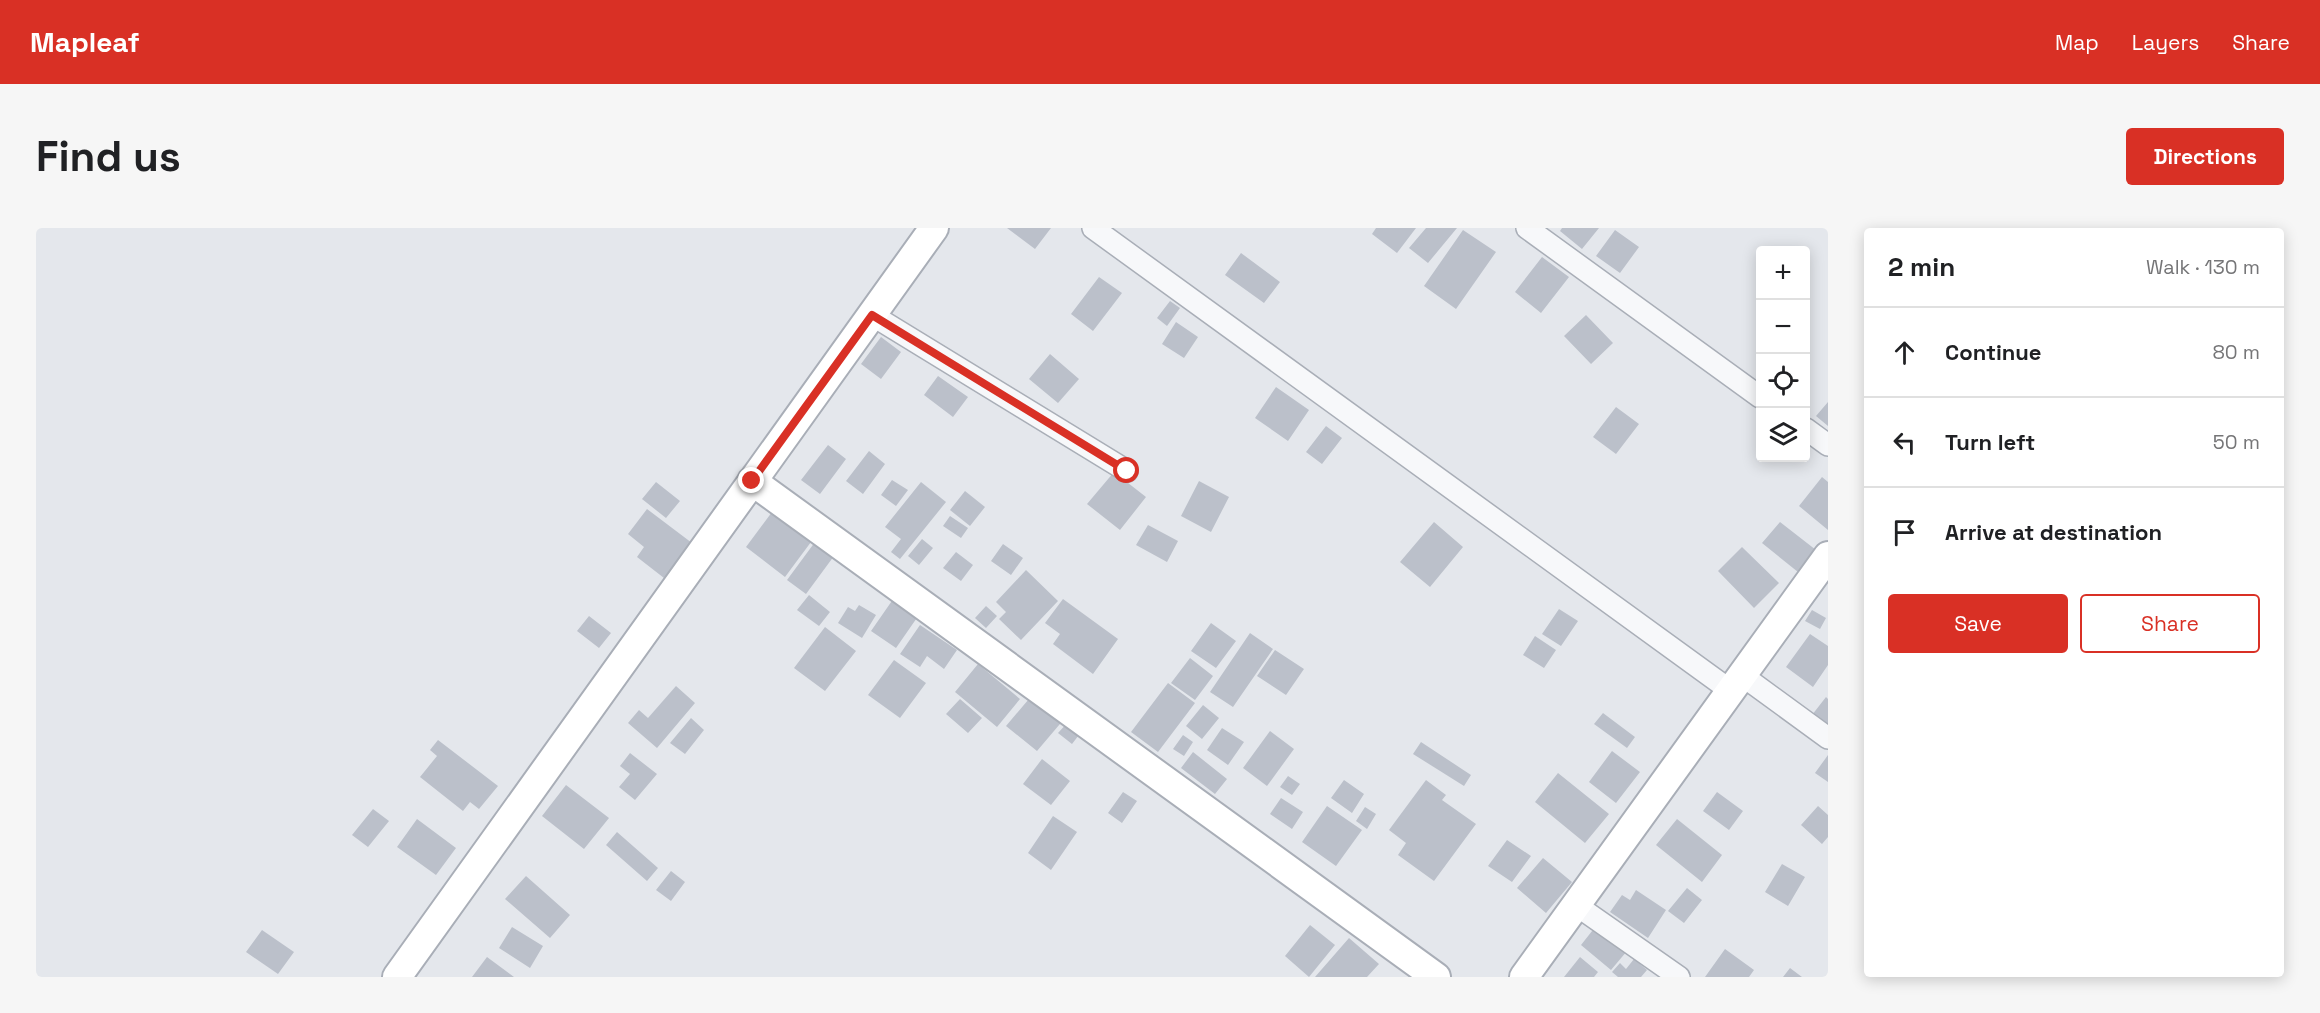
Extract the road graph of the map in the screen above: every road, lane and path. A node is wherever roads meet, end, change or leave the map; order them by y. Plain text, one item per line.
1 (934, 228) edge
2 (1093, 228) edge
3 (1527, 228) edge
4 (872, 315) junction
5 (1756, 393) edge
6 (1810, 432) edge
7 (1828, 445) edge
8 (1127, 471) dead end
9 (752, 481) junction
10 (1828, 556) edge
11 (1737, 683) junction
12 (1828, 738) edge
13 (1576, 905) junction
14 (397, 977) edge
15 (1436, 977) edge
16 (1524, 977) edge
17 (1679, 977) edge

1 - 4 street
2 - 11 street
3 - 5 street
4 - 8 street
4 - 9 street
6 - 7 street
9 - 14 street
9 - 15 street
10 - 11 street
11 - 12 street
11 - 13 street
13 - 16 street
13 - 17 street

